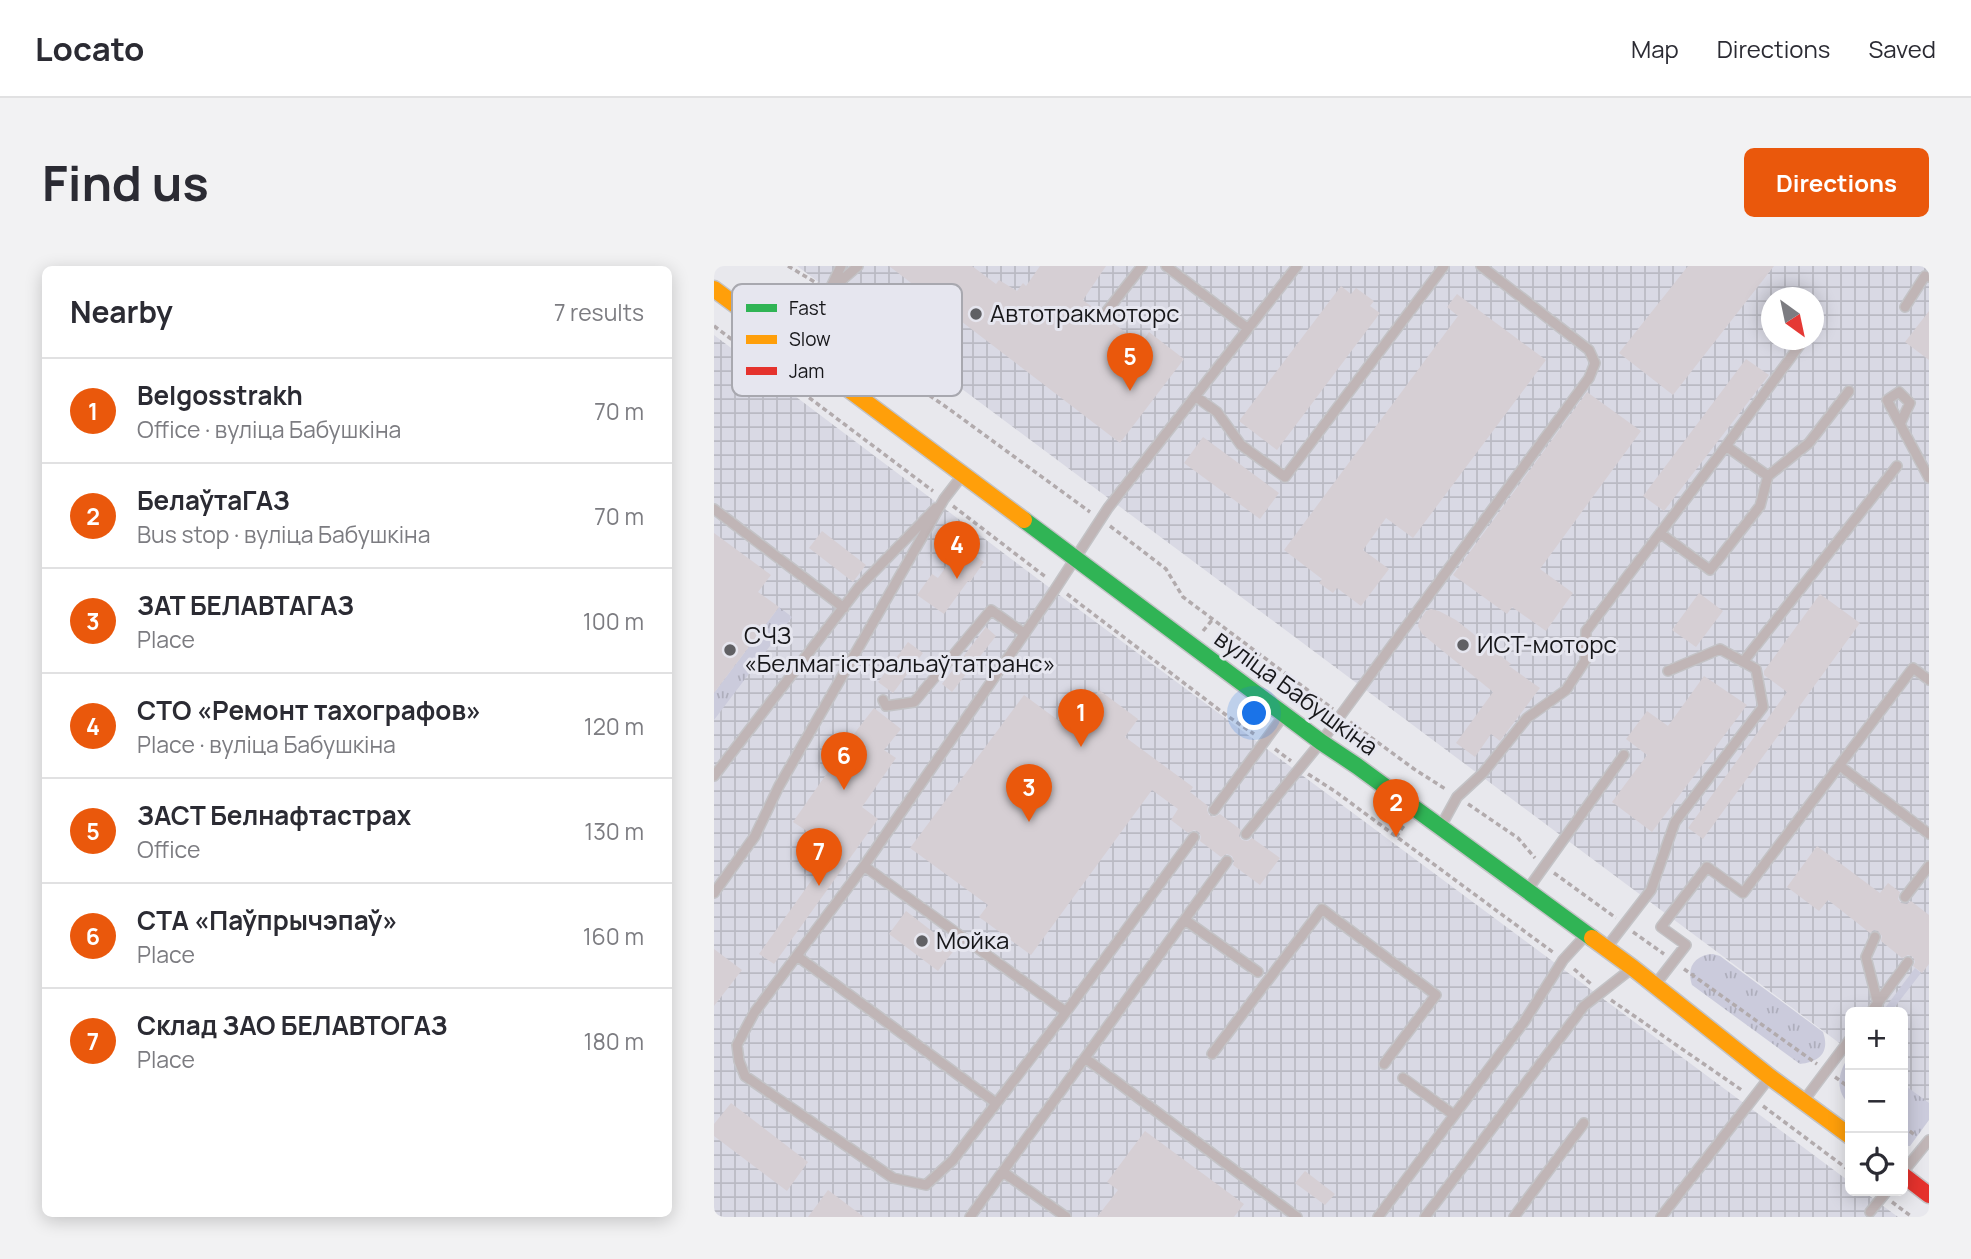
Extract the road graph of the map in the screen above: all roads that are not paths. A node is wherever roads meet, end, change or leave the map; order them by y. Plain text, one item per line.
1 (841, 266) edge
2 (858, 266) edge
3 (1142, 266) edge
4 (1166, 266) edge
5 (1297, 266) edge
6 (1444, 266) edge
7 (1482, 266) edge
8 (1929, 277) edge
9 (832, 284) edge
10 (837, 284) edge
11 (1905, 307) dead end
12 (1107, 311) dead end
13 (1248, 328) junction
14 (1796, 350) edge
15 (1849, 391) dead end
16 (858, 396) edge
17 (1195, 396) junction
18 (1900, 424) dead end
19 (1726, 446) junction
20 (1897, 466) dead end
21 (963, 474) junction
22 (1768, 476) junction
23 (1929, 478) edge
24 (944, 499) junction
25 (714, 509) edge
26 (1660, 533) junction
27 (1076, 559) junction
28 (844, 608) junction
29 (1025, 634) junction
30 (1743, 662) junction
31 (1668, 671) dead end
32 (1929, 680) edge
33 (883, 700) dead end
34 (1284, 714) junction
35 (1321, 742) junction
36 (1624, 755) dead end
37 (1840, 766) junction
38 (714, 776) edge
39 (1214, 810) dead end
40 (1440, 827) junction
41 (1246, 834) dead end
42 (1929, 834) edge
43 (1194, 837) dead end
44 (1227, 861) dead end
45 (863, 866) junction
46 (1929, 866) edge
47 (1527, 891) junction
48 (714, 893) edge
49 (1905, 897) dead end
50 (1185, 919) junction
51 (1586, 935) junction
52 (1875, 937) dead end
53 (1605, 948) junction
54 (797, 956) junction
55 (1908, 962) dead end
56 (1633, 968) junction
57 (1258, 972) dead end
58 (1655, 986) junction
59 (1878, 1004) junction
60 (1875, 1007) edge
61 (1066, 1012) junction
62 (1845, 1046) edge
63 (1212, 1054) dead end
64 (1085, 1058) junction
65 (1384, 1064) dead end
66 (1770, 1077) junction
67 (1402, 1078) dead end
68 (1804, 1101) junction
69 (996, 1103) junction
70 (1454, 1115) junction
71 (1584, 1123) dead end
72 (1846, 1133) edge
73 (1929, 1140) edge
74 (1908, 1167) edge
75 (1003, 1172) junction
76 (1908, 1177) edge
77 (1929, 1195) edge
78 (1883, 1196) edge
79 (1870, 1212) dead end
80 (970, 1217) edge
81 (1066, 1217) edge
82 (1297, 1217) edge
83 (1378, 1217) edge
84 (1425, 1217) edge
85 (1514, 1217) edge
86 (1661, 1217) edge

1 - 9 lane
2 - 10 lane
3 - 12 lane
4 - 13 lane
5 - 13 lane
6 - 17 lane
7 - 35 lane
8 - 11 lane
13 - 17 lane
14 - 19 lane
15 - 22 lane
16 - 21 street, вуліца Бабушкіна
17 - 27 lane
18 - 23 lane
19 - 22 lane
19 - 26 lane
20 - 30 lane
21 - 24 lane
21 - 27 street, вуліца Бабушкіна
22 - 26 lane
24 - 28 lane
24 - 48 lane
25 - 28 lane
26 - 40 lane
27 - 29 lane
27 - 34 street, вуліца Бабушкіна
28 - 38 lane
29 - 33 lane
29 - 45 lane
30 - 31 lane
30 - 53 lane
32 - 37 lane
34 - 35 street, вуліца Бабушкіна
34 - 39 lane
35 - 40 street, вуліца Бабушкіна
35 - 41 lane
36 - 47 lane
37 - 42 lane
37 - 58 lane
40 - 47 street, вуліца Бабушкіна
43 - 61 lane
44 - 50 lane
45 - 54 lane
45 - 61 lane
46 - 49 lane
47 - 51 street, вуліца Бабушкіна
50 - 57 lane
50 - 64 lane
51 - 53 street, вуліца Бабушкіна
51 - 70 lane
52 - 59 lane
53 - 56 street, вуліца Бабушкіна
54 - 69 lane
54 - 69 lane
55 - 59 lane
56 - 58 street, вуліца Бабушкіна
56 - 84 lane
58 - 66 street, вуліца Бабушкіна
59 - 60 lane
61 - 69 lane
62 - 68 lane
63 - 65 lane
64 - 75 lane
64 - 82 lane
66 - 68 street, вуліца Бабушкіна
66 - 86 lane
67 - 70 lane
68 - 72 street, вуліца Бабушкіна
70 - 83 lane
71 - 85 lane
73 - 74 lane
75 - 80 lane
75 - 81 lane
76 - 77 street
78 - 79 lane

